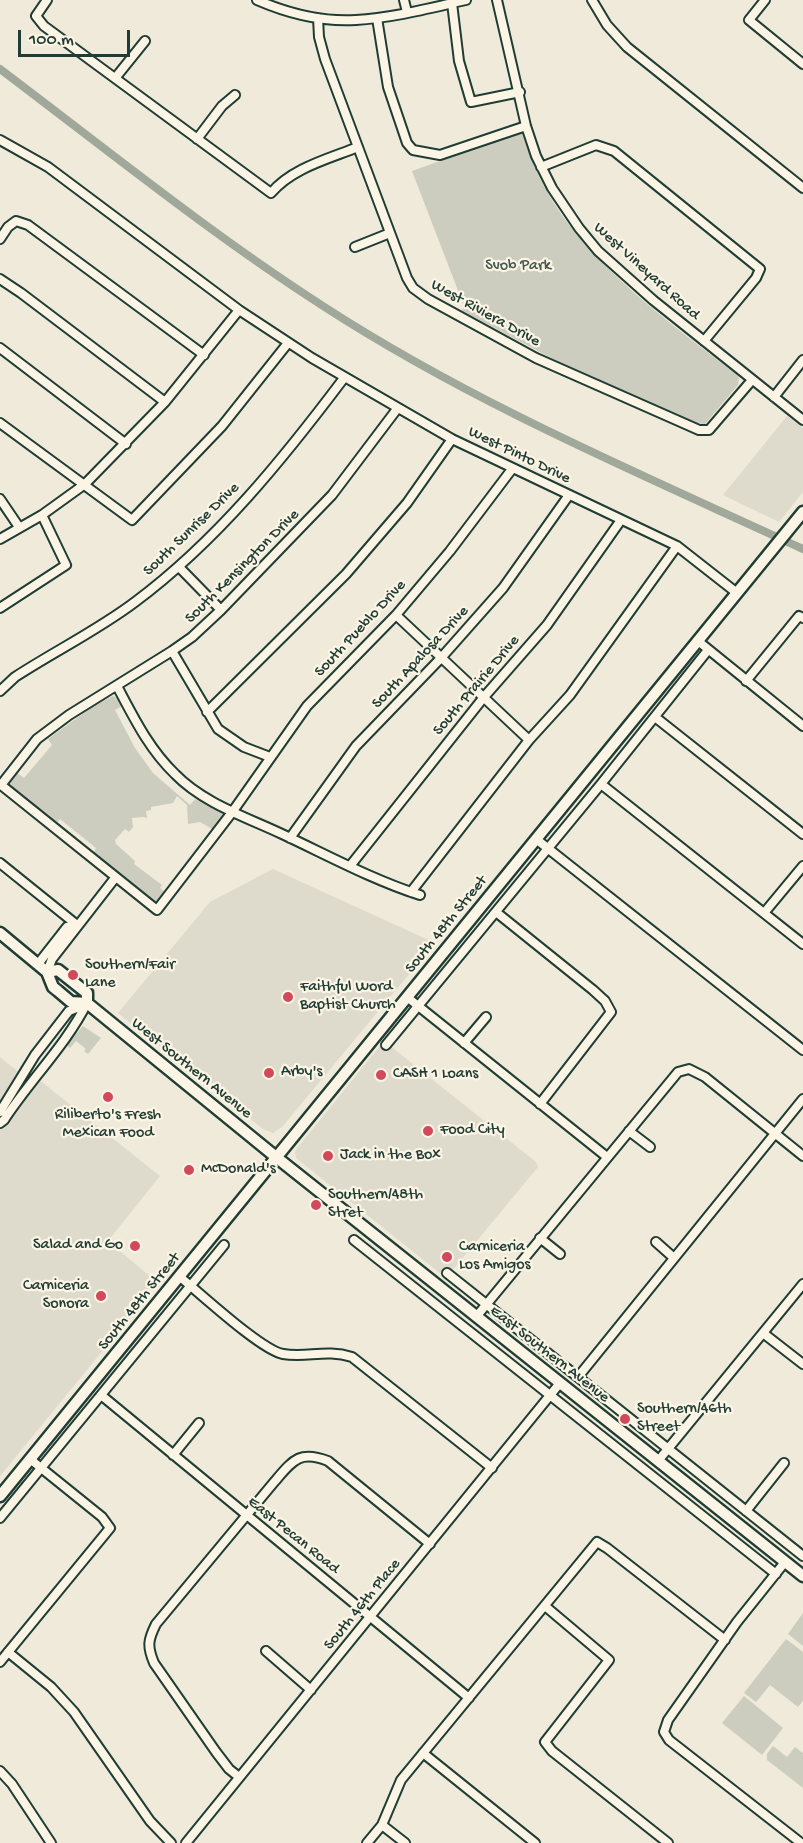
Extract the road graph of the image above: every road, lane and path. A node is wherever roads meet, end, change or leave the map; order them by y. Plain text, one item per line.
1 (47, 0) edge
2 (257, 0) edge
3 (404, 0) edge
4 (466, 0) edge
5 (497, 0) edge
6 (592, 0) edge
7 (765, 0) edge
8 (452, 3) junction
9 (406, 12) junction
10 (318, 18) junction
11 (377, 18) junction
12 (146, 41) dead end
13 (803, 64) edge
14 (116, 77) junction
15 (520, 92) junction
16 (235, 95) dead end
17 (526, 126) junction
18 (197, 139) junction
19 (0, 140) edge
20 (358, 147) junction
21 (541, 166) junction
22 (803, 188) edge
23 (390, 233) junction
24 (0, 239) edge
25 (355, 247) dead end
26 (0, 279) edge
27 (239, 310) junction
28 (704, 341) junction
29 (288, 343) junction
30 (0, 348) edge
31 (204, 355) junction
32 (803, 360) edge
33 (344, 378) junction
34 (752, 380) junction
35 (774, 397) junction
36 (165, 402) junction
37 (397, 409) junction
38 (803, 420) edge
39 (0, 423) edge
40 (453, 439) junction
41 (126, 444) junction
42 (512, 468) junction
43 (85, 484) junction
44 (569, 495) junction
45 (0, 499) edge
46 (803, 512) edge
47 (42, 515) junction
48 (621, 520) junction
49 (19, 527) junction
50 (0, 539) edge
51 (677, 546) junction
52 (179, 567) junction
53 (737, 593) junction
54 (0, 608) edge
55 (221, 610) junction
56 (396, 615) junction
57 (801, 617) edge
58 (698, 641) junction
59 (708, 650) junction
60 (172, 651) junction
61 (441, 658) junction
62 (746, 681) junction
63 (117, 686) junction
64 (0, 691) edge
65 (484, 698) junction
66 (207, 712) junction
67 (655, 717) junction
68 (803, 726) edge
69 (529, 740) junction
70 (270, 757) junction
71 (601, 784) junction
72 (0, 785) edge
73 (233, 811) junction
74 (803, 834) edge
75 (290, 838) junction
76 (536, 839) junction
77 (547, 848) junction
78 (0, 863) edge
79 (350, 866) junction
80 (803, 866) edge
81 (115, 878) junction
82 (411, 892) junction
83 (420, 895) dead end
84 (496, 912) junction
85 (764, 913) junction
86 (77, 925) junction
87 (0, 933) edge
88 (803, 944) edge
89 (61, 948) junction
90 (38, 964) junction
91 (47, 972) junction
92 (64, 975) junction
93 (407, 997) junction
94 (87, 1003) junction
95 (418, 1006) junction
96 (486, 1017) dead end
97 (464, 1043) junction
98 (386, 1045) dead end
99 (803, 1050) edge
100 (803, 1099) edge
101 (540, 1104) junction
102 (0, 1112) edge
103 (0, 1123) edge
104 (629, 1131) junction
105 (775, 1133) junction
106 (650, 1147) dead end
107 (803, 1156) edge
108 (276, 1157) junction
109 (607, 1157) junction
110 (540, 1238) junction
111 (354, 1240) dead end
112 (656, 1242) dead end
113 (224, 1245) dead end
114 (560, 1254) dead end
115 (675, 1258) junction
116 (447, 1273) dead end
117 (180, 1277) junction
118 (803, 1284) edge
119 (191, 1286) junction
120 (486, 1304) junction
121 (476, 1317) junction
122 (763, 1333) junction
123 (803, 1364) edge
124 (578, 1377) junction
125 (560, 1383) junction
126 (101, 1395) junction
127 (550, 1395) junction
128 (199, 1423) dead end
129 (669, 1449) junction
130 (173, 1455) junction
131 (30, 1459) junction
132 (658, 1461) junction
133 (784, 1463) dead end
134 (41, 1468) junction
135 (492, 1468) junction
136 (0, 1496) edge
137 (746, 1511) junction
138 (247, 1516) junction
139 (0, 1518) edge
140 (430, 1544) junction
141 (803, 1556) edge
142 (785, 1562) junction
143 (776, 1574) junction
144 (803, 1576) edge
145 (544, 1606) junction
146 (371, 1617) junction
147 (725, 1640) junction
148 (266, 1651) dead end
149 (8, 1652) junction
150 (0, 1662) edge
151 (311, 1690) junction
152 (469, 1698) junction
153 (423, 1754) junction
154 (0, 1771) edge
155 (239, 1778) junction
156 (382, 1824) junction
157 (51, 1843) edge
158 (171, 1843) edge
159 (186, 1843) edge
160 (367, 1843) edge
161 (405, 1843) edge
162 (535, 1843) edge
163 (668, 1843) edge
164 (801, 1843) edge

1 - 14 street
2 - 10 street
3 - 9 street
4 - 8 street
5 - 15 street, West Vineyard Road
6 - 22 street
7 - 13 street
8 - 9 street
8 - 15 street
9 - 11 street
10 - 11 street
10 - 20 street, West Riviera Drive
11 - 17 street
12 - 14 street
14 - 18 street
15 - 17 street, West Vineyard Road
16 - 18 street
17 - 21 street, West Vineyard Road
18 - 20 street
19 - 27 street, West Pinto Drive
20 - 23 street, West Riviera Drive
21 - 28 street, West Vineyard Road
21 - 28 street
23 - 25 street
23 - 34 street, West Riviera Drive
24 - 31 street
26 - 36 street
27 - 29 street, West Pinto Drive
27 - 31 street
28 - 34 street, West Vineyard Road
29 - 33 street, West Pinto Drive
29 - 43 street
30 - 41 street
31 - 36 street
32 - 35 street
33 - 37 street, West Pinto Drive
33 - 52 street, South Sunrise Drive
34 - 35 street, West Vineyard Road
35 - 38 street, West Vineyard Road
36 - 41 street
37 - 40 street, West Pinto Drive
37 - 55 street, South Kensington Drive
39 - 43 street
40 - 42 street, West Pinto Drive
40 - 66 street
41 - 43 street
42 - 44 street, West Pinto Drive
42 - 56 street, South Pueblo Drive
43 - 47 street
44 - 48 street, West Pinto Drive
44 - 61 street, South Apalosa Drive
45 - 49 street
46 - 53 main road, South 48th Street
47 - 49 street
47 - 54 street
48 - 51 street, West Pinto Drive
48 - 65 street, South Prairie Drive
49 - 50 street
51 - 53 street, West Pinto Drive
51 - 69 street
52 - 55 street
52 - 64 street, South Sunrise Drive
53 - 58 main road, South 48th Street
55 - 60 street, South Kensington Drive
56 - 61 street
56 - 70 street, South Pueblo Drive
57 - 62 street
58 - 59 street
58 - 76 main road, South 48th Street
59 - 62 street
59 - 67 street, South 48th Street
60 - 63 street, South Kensington Drive
60 - 66 street
61 - 65 street
61 - 75 street, South Apalosa Drive
62 - 68 street
63 - 72 street, South Kensington Drive
63 - 73 street
65 - 69 street
65 - 79 street, South Prairie Drive
66 - 70 street
67 - 71 street, South 48th Street
67 - 74 street
69 - 82 street
70 - 73 street, South Pueblo Drive
71 - 77 street, South 48th Street
71 - 85 street
72 - 81 street
73 - 75 street
73 - 81 street, South Pueblo Drive
75 - 79 street
76 - 77 street
76 - 93 main road, South 48th Street
77 - 84 street, South 48th Street
77 - 99 street
78 - 86 street
79 - 82 street
80 - 85 street
81 - 86 street
82 - 83 street
84 - 95 street, South 48th Street
84 - 101 street
85 - 88 street
86 - 89 street
86 - 90 street
87 - 90 main road, West Southern Avenue
89 - 91 street
89 - 92 street
90 - 91 main road, West Southern Avenue
91 - 92 main road, West Southern Avenue
91 - 94 main road, West Southern Avenue
92 - 94 main road, West Southern Avenue
93 - 95 street
93 - 108 main road, South 48th Street
94 - 102 street
94 - 103 street
94 - 108 main road, West Southern Avenue
95 - 97 street
95 - 98 street, South 48th Street
96 - 97 street
97 - 101 street
100 - 105 street
101 - 109 street
104 - 105 street
104 - 106 street
104 - 109 street
105 - 107 street
105 - 115 street
108 - 117 main road, South 48th Street
108 - 121 main road, East Southern Avenue
109 - 110 street
110 - 114 street
110 - 120 street
111 - 127 street, East Southern Avenue
112 - 115 street
113 - 119 street, South 48th Street
115 - 124 street
116 - 120 street, East Southern Avenue
117 - 119 street
117 - 131 main road, South 48th Street
118 - 122 street
119 - 126 street, South 48th Street
119 - 135 street
120 - 121 street
120 - 124 street, East Southern Avenue
121 - 125 main road, East Southern Avenue
122 - 123 street
122 - 129 street
124 - 129 street, East Southern Avenue
125 - 127 street, South 46th Place
125 - 132 main road, East Southern Avenue
126 - 130 street, East Pecan Road
126 - 134 street, South 48th Street
127 - 135 street, South 46th Place
127 - 143 street, East Southern Avenue
128 - 130 street
129 - 132 street
129 - 137 street, East Southern Avenue
130 - 138 street, East Pecan Road
131 - 134 street
131 - 136 main road, South 48th Street
132 - 142 main road, East Southern Avenue
133 - 137 street
134 - 139 street, South 48th Street
134 - 149 street
135 - 140 street, South 46th Place
137 - 141 street, East Southern Avenue
138 - 140 street
138 - 146 street, East Pecan Road
138 - 155 street
140 - 146 street, South 46th Place
142 - 143 street
142 - 144 main road, East Southern Avenue
143 - 147 street
145 - 147 street
145 - 152 street
145 - 163 street
146 - 151 street, South 46th Place
146 - 152 street, East Pecan Road
147 - 164 street
148 - 151 street
149 - 150 street
149 - 158 street
151 - 155 street, South 46th Place
152 - 153 street
153 - 156 street
153 - 162 street
154 - 157 street
155 - 159 street, South 46th Place
156 - 160 street
156 - 161 street

